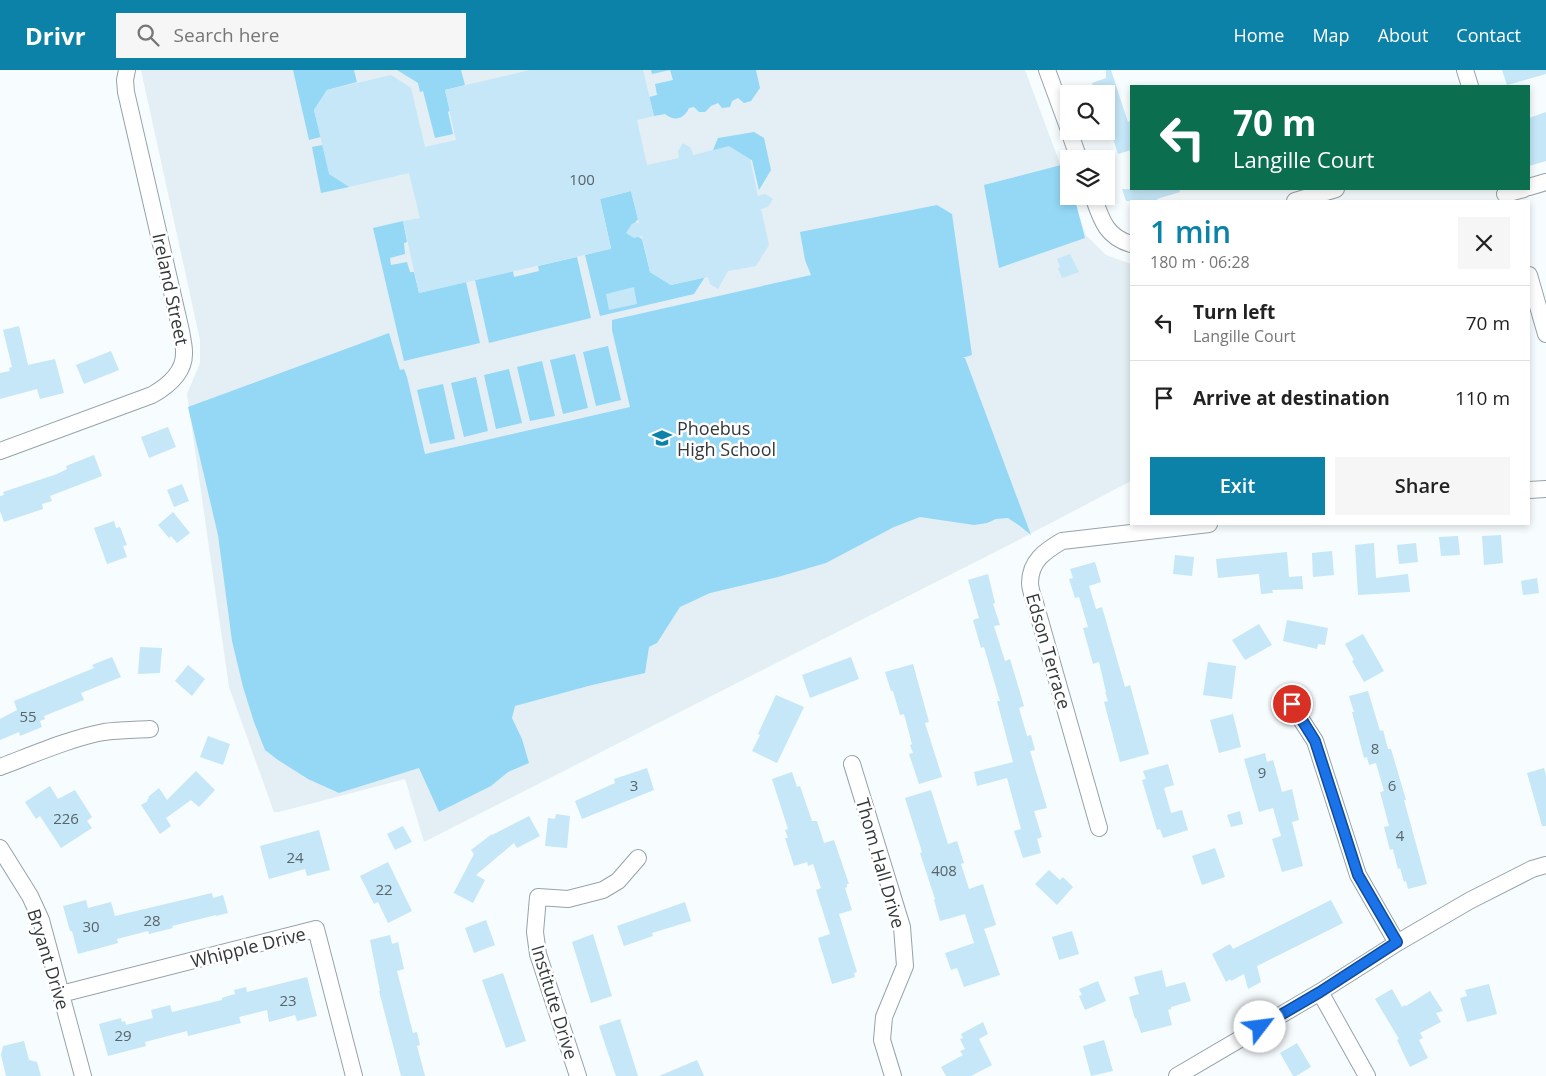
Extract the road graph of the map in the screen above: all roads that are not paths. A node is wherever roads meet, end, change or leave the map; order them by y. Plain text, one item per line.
1 (127, 70) edge
2 (1047, 70) edge
3 (1465, 70) edge
4 (1470, 85) edge
5 (1060, 106) edge
6 (1546, 182) edge
7 (1530, 187) edge
8 (1333, 190) edge
9 (1521, 190) edge
10 (1505, 195) edge
11 (1298, 200) edge
12 (1096, 205) edge
13 (1130, 244) edge
14 (1530, 278) edge
15 (1546, 334) edge
16 (0, 451) edge
17 (1546, 488) edge
18 (1530, 490) edge
19 (1199, 525) edge
20 (1292, 704) dead end
21 (150, 729) dead end
22 (852, 764) dead end
23 (0, 767) edge
24 (1099, 828) dead end
25 (0, 848) edge
26 (638, 858) dead end
27 (1546, 866) edge
28 (1397, 942) junction
29 (1320, 992) junction
30 (61, 994) junction
31 (82, 1076) edge
32 (354, 1076) edge
33 (578, 1076) edge
34 (893, 1076) edge
35 (1178, 1076) edge
36 (1367, 1076) edge

1 - 16 street, Ireland Street
2 - 5 street
3 - 4 street
6 - 7 street
8 - 11 street
9 - 10 street
12 - 13 street
14 - 15 street
17 - 18 street
19 - 24 street, Edson Terrace
20 - 28 street
21 - 23 street
22 - 34 street, Thom Hall Drive
25 - 30 street, Bryant Drive
26 - 33 street, Institute Drive
27 - 28 street
28 - 29 street
29 - 35 street
29 - 36 street
30 - 31 street, Bryant Drive
30 - 32 street, Whipple Drive

